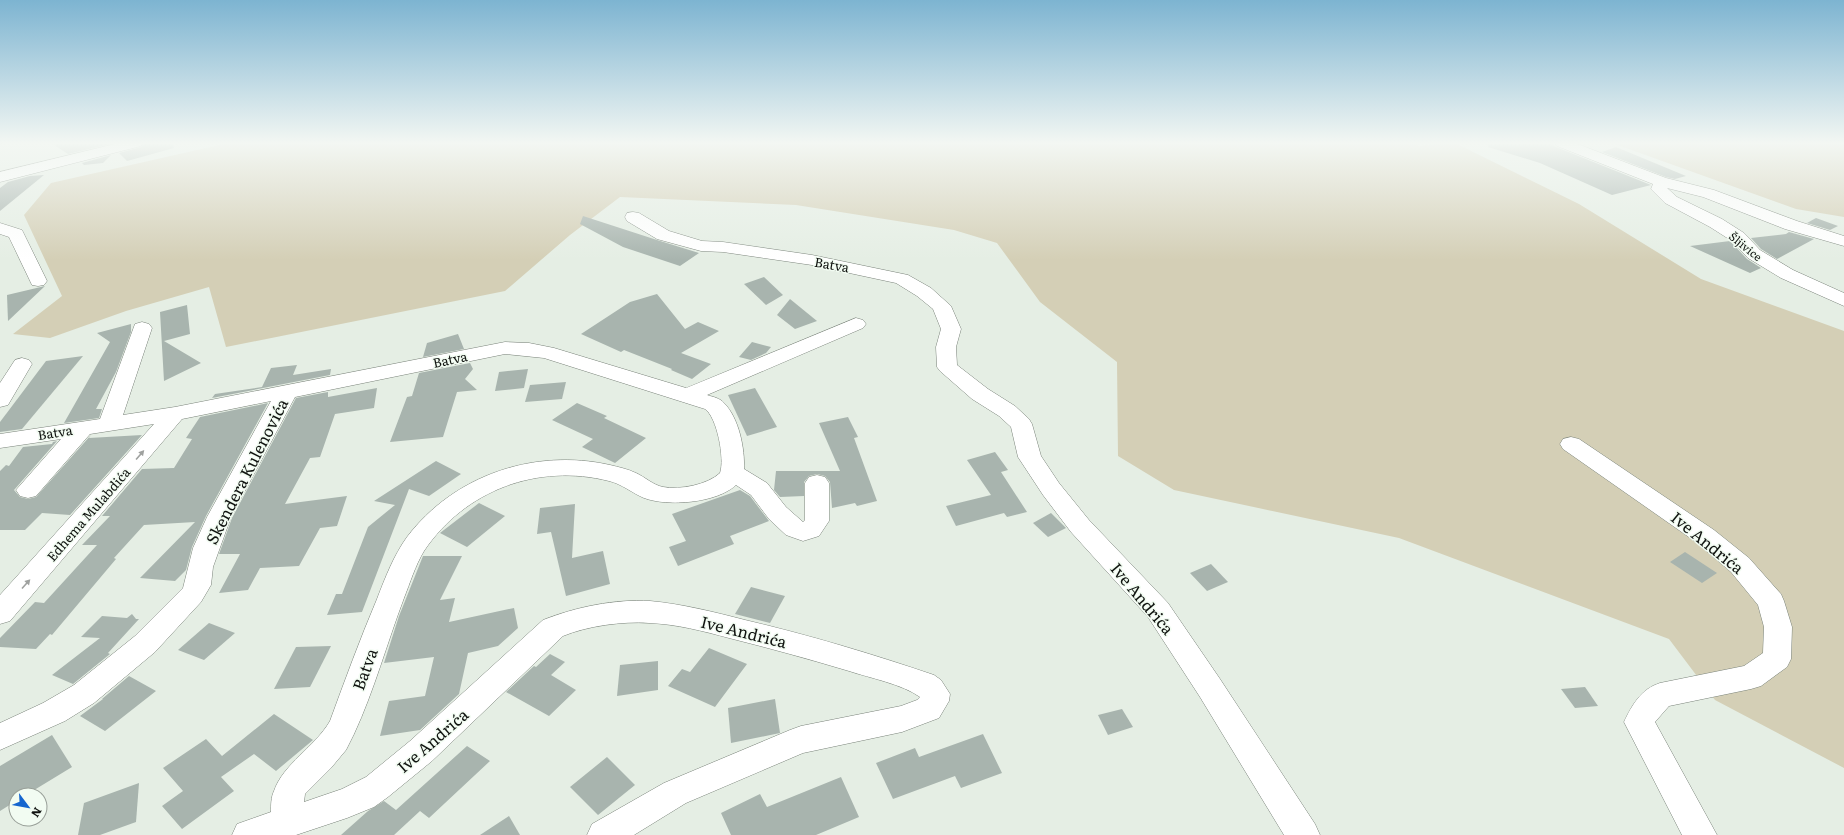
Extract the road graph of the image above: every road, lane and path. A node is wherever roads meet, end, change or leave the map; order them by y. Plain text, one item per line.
1 (1661, 182) joint
2 (633, 217) dead end
3 (0, 228) edge
4 (1844, 241) edge
5 (38, 281) dead end
6 (1844, 300) edge
7 (856, 324) dead end
8 (142, 328) dead end
9 (22, 364) dead end
10 (964, 382) joint
11 (287, 392) junction
12 (686, 396) junction
13 (0, 400) edge
14 (174, 414) junction
15 (109, 423) junction
16 (84, 428) junction
17 (0, 441) edge
18 (1571, 444) dead end
19 (732, 473) junction
20 (817, 483) dead end
21 (28, 490) dead end
22 (0, 613) edge
23 (0, 737) edge
24 (286, 822) junction
25 (249, 835) edge
26 (604, 835) edge
27 (1303, 835) edge
28 (1700, 835) edge

1 - 4 street
1 - 6 street, Šljivice
2 - 10 street, Batva
3 - 5 street
7 - 12 street
8 - 15 street
9 - 13 street
10 - 27 street, Ive Andrića
11 - 12 street, Batva
11 - 14 street, Batva
11 - 23 street, Skendera Kulenovića
12 - 19 street, Batva
14 - 15 street, Batva
22 -> 14 street, Edhema Mulabdića
15 - 16 street, Batva
16 - 17 street, Batva
16 - 21 street
18 - 28 street, Ive Andrića
19 - 20 street
19 - 24 street, Batva
24 - 25 street, Ive Andrića
24 - 26 street, Ive Andrića

